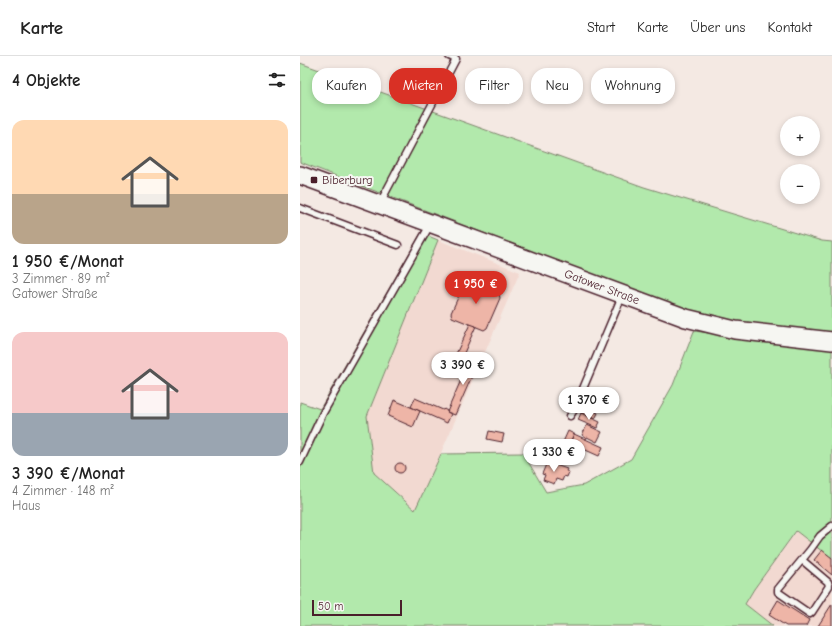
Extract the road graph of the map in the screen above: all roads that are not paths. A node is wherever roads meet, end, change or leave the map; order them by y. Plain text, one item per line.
1 (449, 56) edge
2 (300, 175) edge
3 (379, 204) junction
4 (300, 208) edge
5 (431, 224) junction
6 (398, 245) dead end
7 (623, 295) junction
8 (832, 341) edge
9 (570, 416) dead end
10 (300, 462) edge
11 (832, 526) edge
12 (802, 560) junction

1 - 3 lane
2 - 3 main road, Gatower Straße
3 - 5 main road, Gatower Straße
4 - 6 lane
5 - 7 main road, Gatower Straße
5 - 10 lane
7 - 8 main road, Gatower Straße
7 - 9 lane
11 - 12 lane
12 - 12 lane

